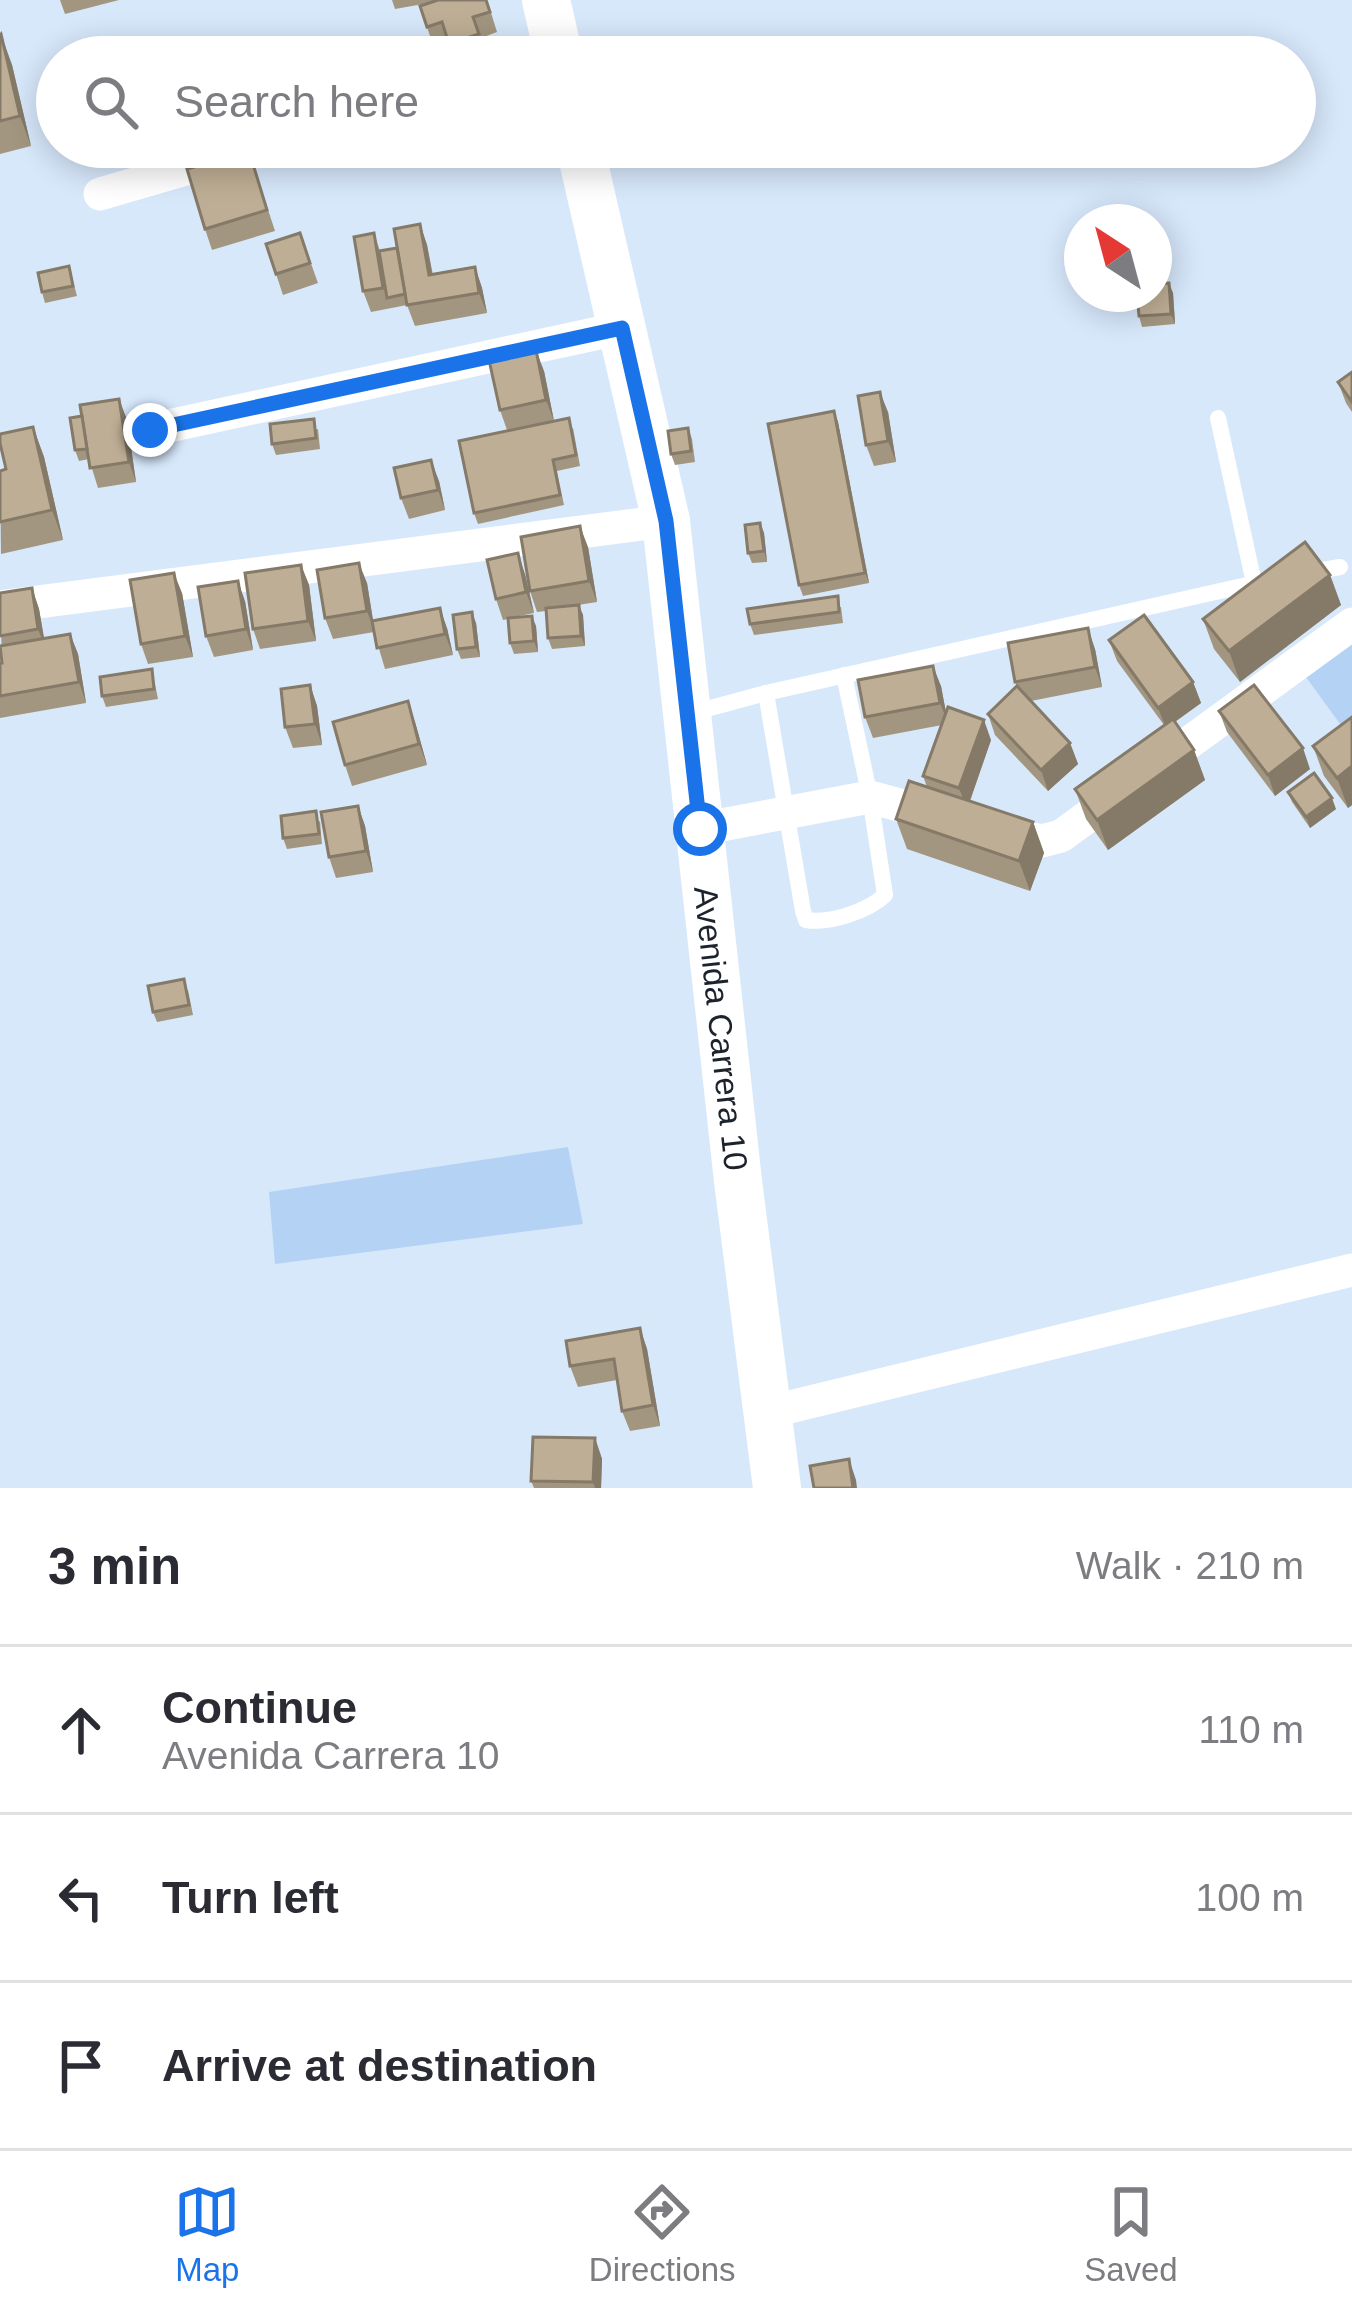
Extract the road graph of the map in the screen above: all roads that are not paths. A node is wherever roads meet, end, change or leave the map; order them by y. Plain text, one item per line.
1 (546, 0) edge
2 (552, 36) edge
3 (189, 168) edge
4 (585, 168) edge
5 (100, 194) dead end
6 (622, 328) junction
7 (1218, 418) dead end
8 (150, 430) dead end
9 (666, 521) junction
10 (1340, 567) dead end
11 (1254, 583) junction
12 (0, 608) edge
13 (1352, 624) edge
14 (844, 675) junction
15 (766, 693) junction
16 (688, 714) junction
17 (870, 797) junction
18 (785, 812) junction
19 (700, 829) junction
20 (1352, 1270) edge
21 (765, 1413) junction
22 (777, 1488) edge

1 - 2 street
3 - 5 street
4 - 6 street, Avenida Carrera 10
6 - 8 street
6 - 9 street, Avenida Carrera 10
7 - 11 lane
9 - 12 street
9 - 16 street, Avenida Carrera 10
10 - 11 lane
11 - 14 lane
13 - 17 street
14 - 15 lane
14 - 17 lane
15 - 16 lane
15 - 18 lane
16 - 19 street, Avenida Carrera 10
17 - 18 street
17 - 18 lane
18 - 19 street
19 - 21 street, Avenida Carrera 10
20 - 21 street
21 - 22 street, Avenida Carrera 10

